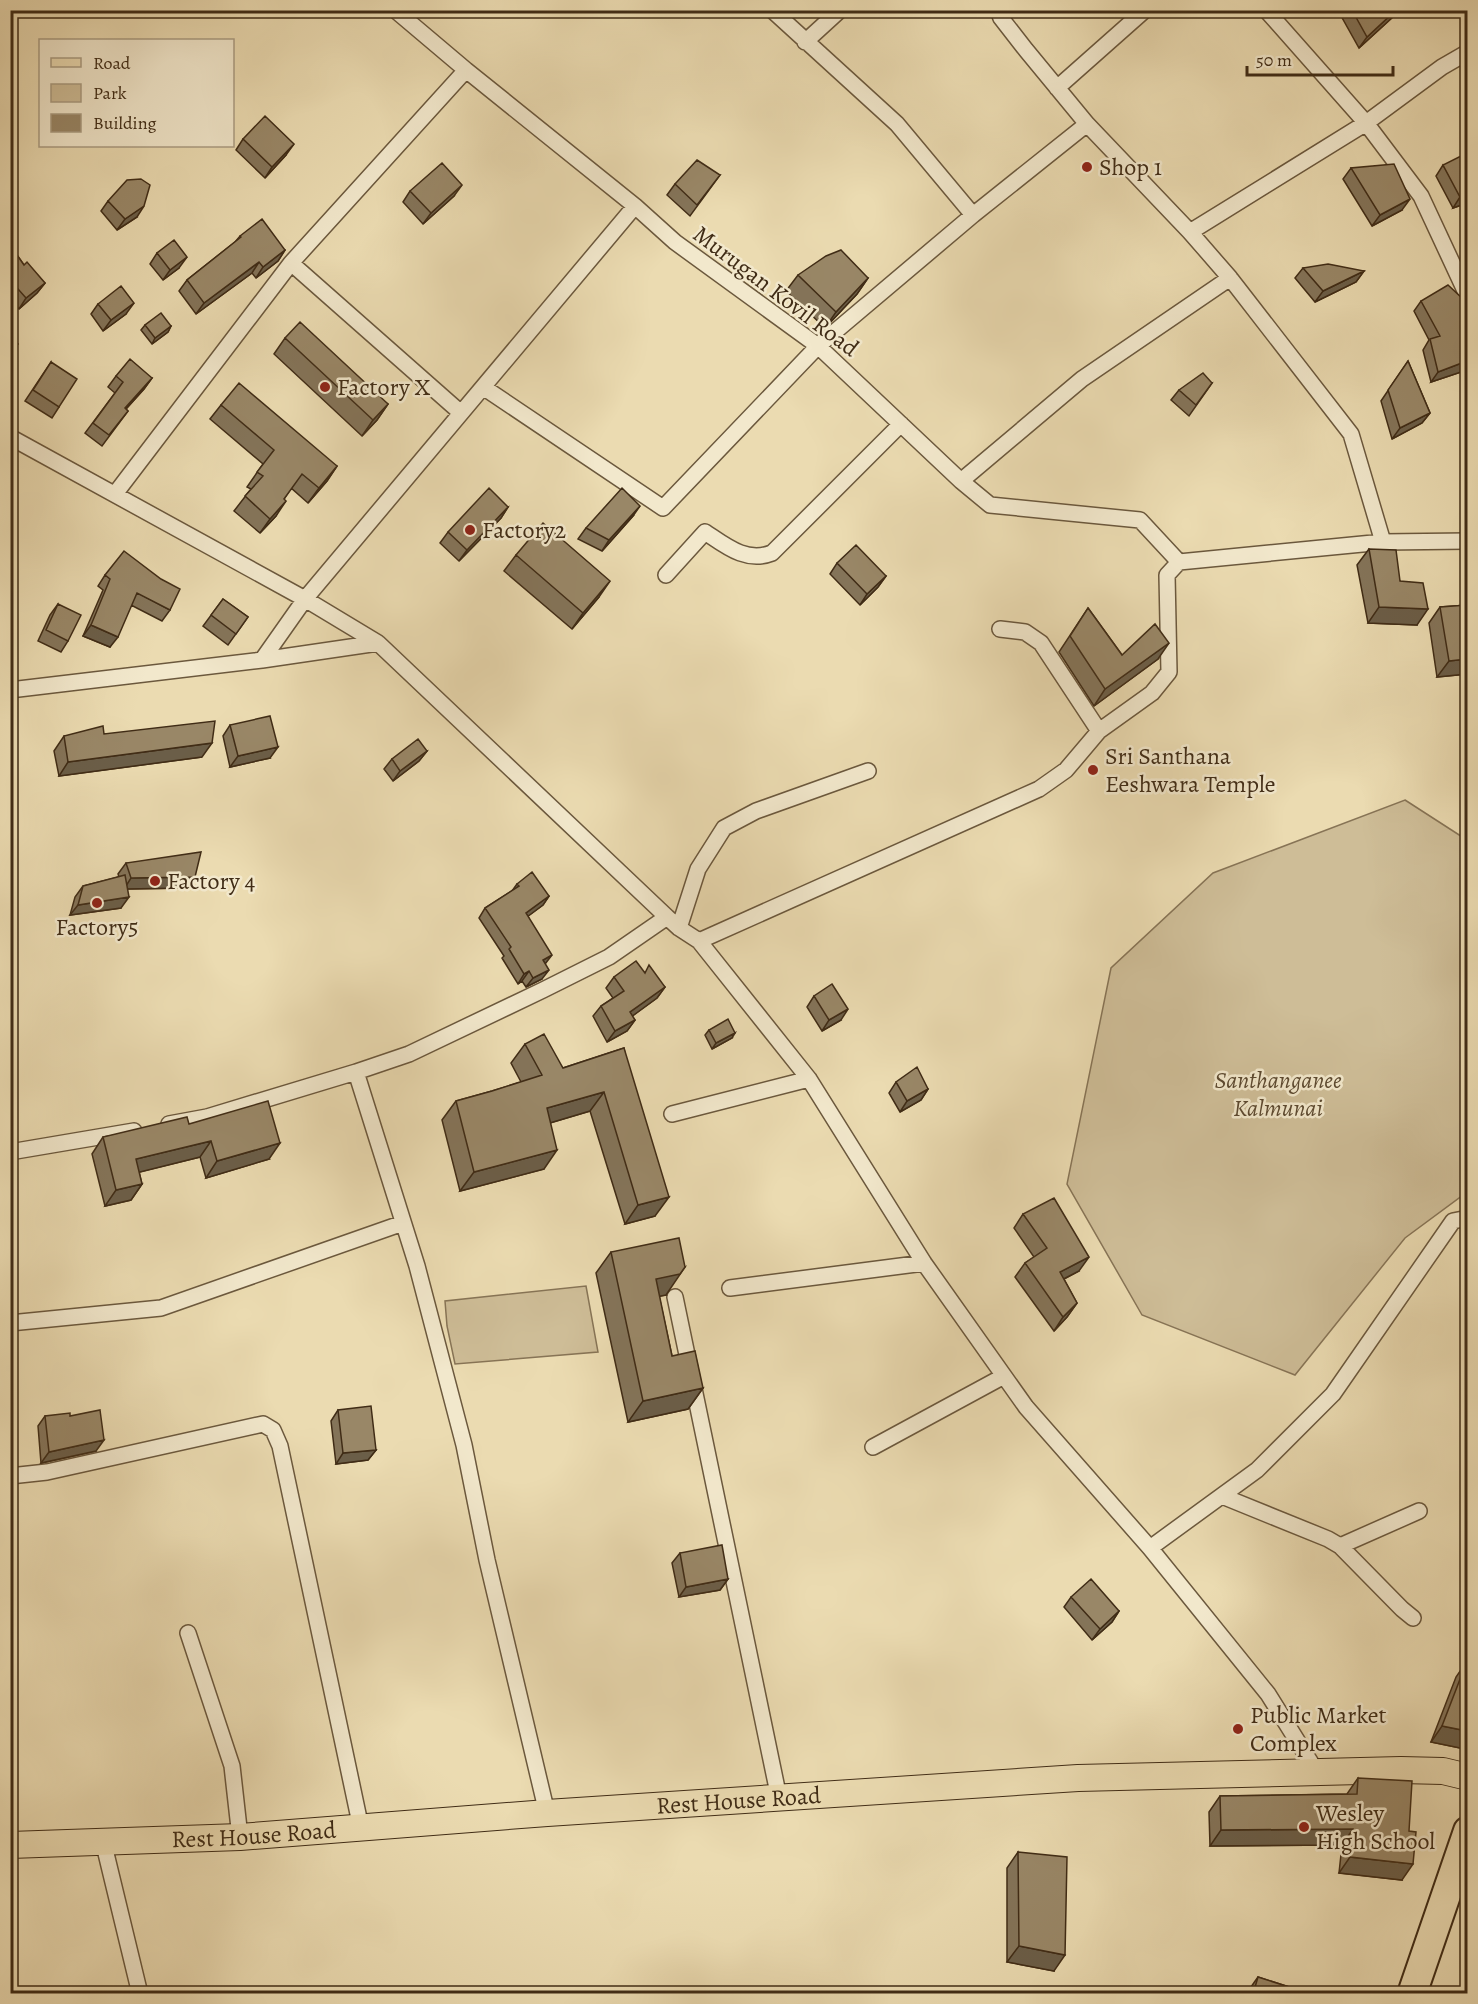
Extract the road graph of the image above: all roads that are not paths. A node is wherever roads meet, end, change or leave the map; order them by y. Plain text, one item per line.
1 (395, 10) edge
2 (772, 10) edge
3 (840, 10) edge
4 (998, 10) edge
5 (1145, 10) edge
6 (1266, 10) edge
7 (805, 42) junction
8 (1467, 52) edge
9 (466, 70) junction
10 (1057, 88) junction
11 (1366, 123) junction
12 (1087, 124) junction
13 (635, 206) junction
14 (973, 215) junction
15 (1190, 232) junction
16 (291, 263) junction
17 (1230, 278) junction
18 (1467, 297) edge
19 (818, 346) junction
20 (483, 387) junction
21 (461, 413) junction
22 (901, 424) junction
23 (10, 437) edge
24 (961, 481) junction
25 (115, 494) junction
26 (1467, 541) edge
27 (1383, 542) junction
28 (1179, 562) junction
29 (666, 575) dead end
30 (305, 599) junction
31 (1000, 629) dead end
32 (378, 643) junction
33 (262, 660) junction
34 (10, 690) edge
35 (1099, 731) junction
36 (868, 771) dead end
37 (667, 916) junction
38 (679, 928) junction
39 (699, 941) junction
40 (356, 1072) junction
41 (809, 1079) junction
42 (672, 1114) dead end
43 (10, 1152) edge
44 (1467, 1218) edge
45 (403, 1223) junction
46 (924, 1263) junction
47 (730, 1288) dead end
48 (675, 1297) dead end
49 (10, 1323) edge
50 (1004, 1376) junction
51 (873, 1447) dead end
52 (10, 1476) edge
53 (1222, 1496) junction
54 (1419, 1511) dead end
55 (1340, 1546) junction
56 (1150, 1548) junction
57 (1413, 1618) dead end
58 (188, 1633) dead end
59 (1316, 1771) junction
60 (1467, 1777) edge
61 (779, 1798) junction
62 (547, 1813) junction
63 (362, 1828) junction
64 (1467, 1831) edge
65 (240, 1837) junction
66 (103, 1841) junction
67 (10, 1845) edge
68 (140, 1994) edge
69 (1412, 1994) edge

1 - 9 street, Murugan Kovil Road
2 - 7 street
3 - 7 street
4 - 10 street
5 - 10 street
6 - 11 street
7 - 14 street
8 - 11 street
9 - 13 street, Murugan Kovil Road
9 - 16 street
10 - 12 street
11 - 15 street
11 - 18 street
12 - 14 street
12 - 15 street
13 - 19 street, Murugan Kovil Road
13 - 20 street
14 - 19 street
15 - 17 street
16 - 21 street
16 - 25 street
17 - 24 street
17 - 27 street
19 - 20 street
19 - 22 street, Murugan Kovil Road
20 - 21 street
21 - 30 street
22 - 24 street, Murugan Kovil Road
22 - 29 street
23 - 25 street
24 - 28 street, Murugan Kovil Road
25 - 30 street
26 - 27 street
27 - 28 street
28 - 35 street
30 - 32 street
30 - 33 street
31 - 35 street
32 - 33 street
32 - 37 street
33 - 34 street
35 - 39 street
36 - 38 street
37 - 38 street
37 - 40 street
38 - 39 street
39 - 41 street
40 - 43 street
40 - 45 street
41 - 42 street
41 - 46 street
44 - 53 street
45 - 49 street
45 - 62 street
46 - 47 street
46 - 50 street
48 - 61 street
50 - 51 street
50 - 56 street
52 - 63 street
53 - 55 street
53 - 56 street
54 - 55 street
55 - 57 street
56 - 59 street
58 - 65 street
59 - 60 main road, Rest House Road
59 - 61 main road, Rest House Road
61 - 62 main road, Rest House Road
62 - 63 main road, Rest House Road
63 - 65 main road, Rest House Road
64 - 69 highway
65 - 66 main road, Rest House Road
66 - 67 main road, Rest House Road
66 - 68 street

